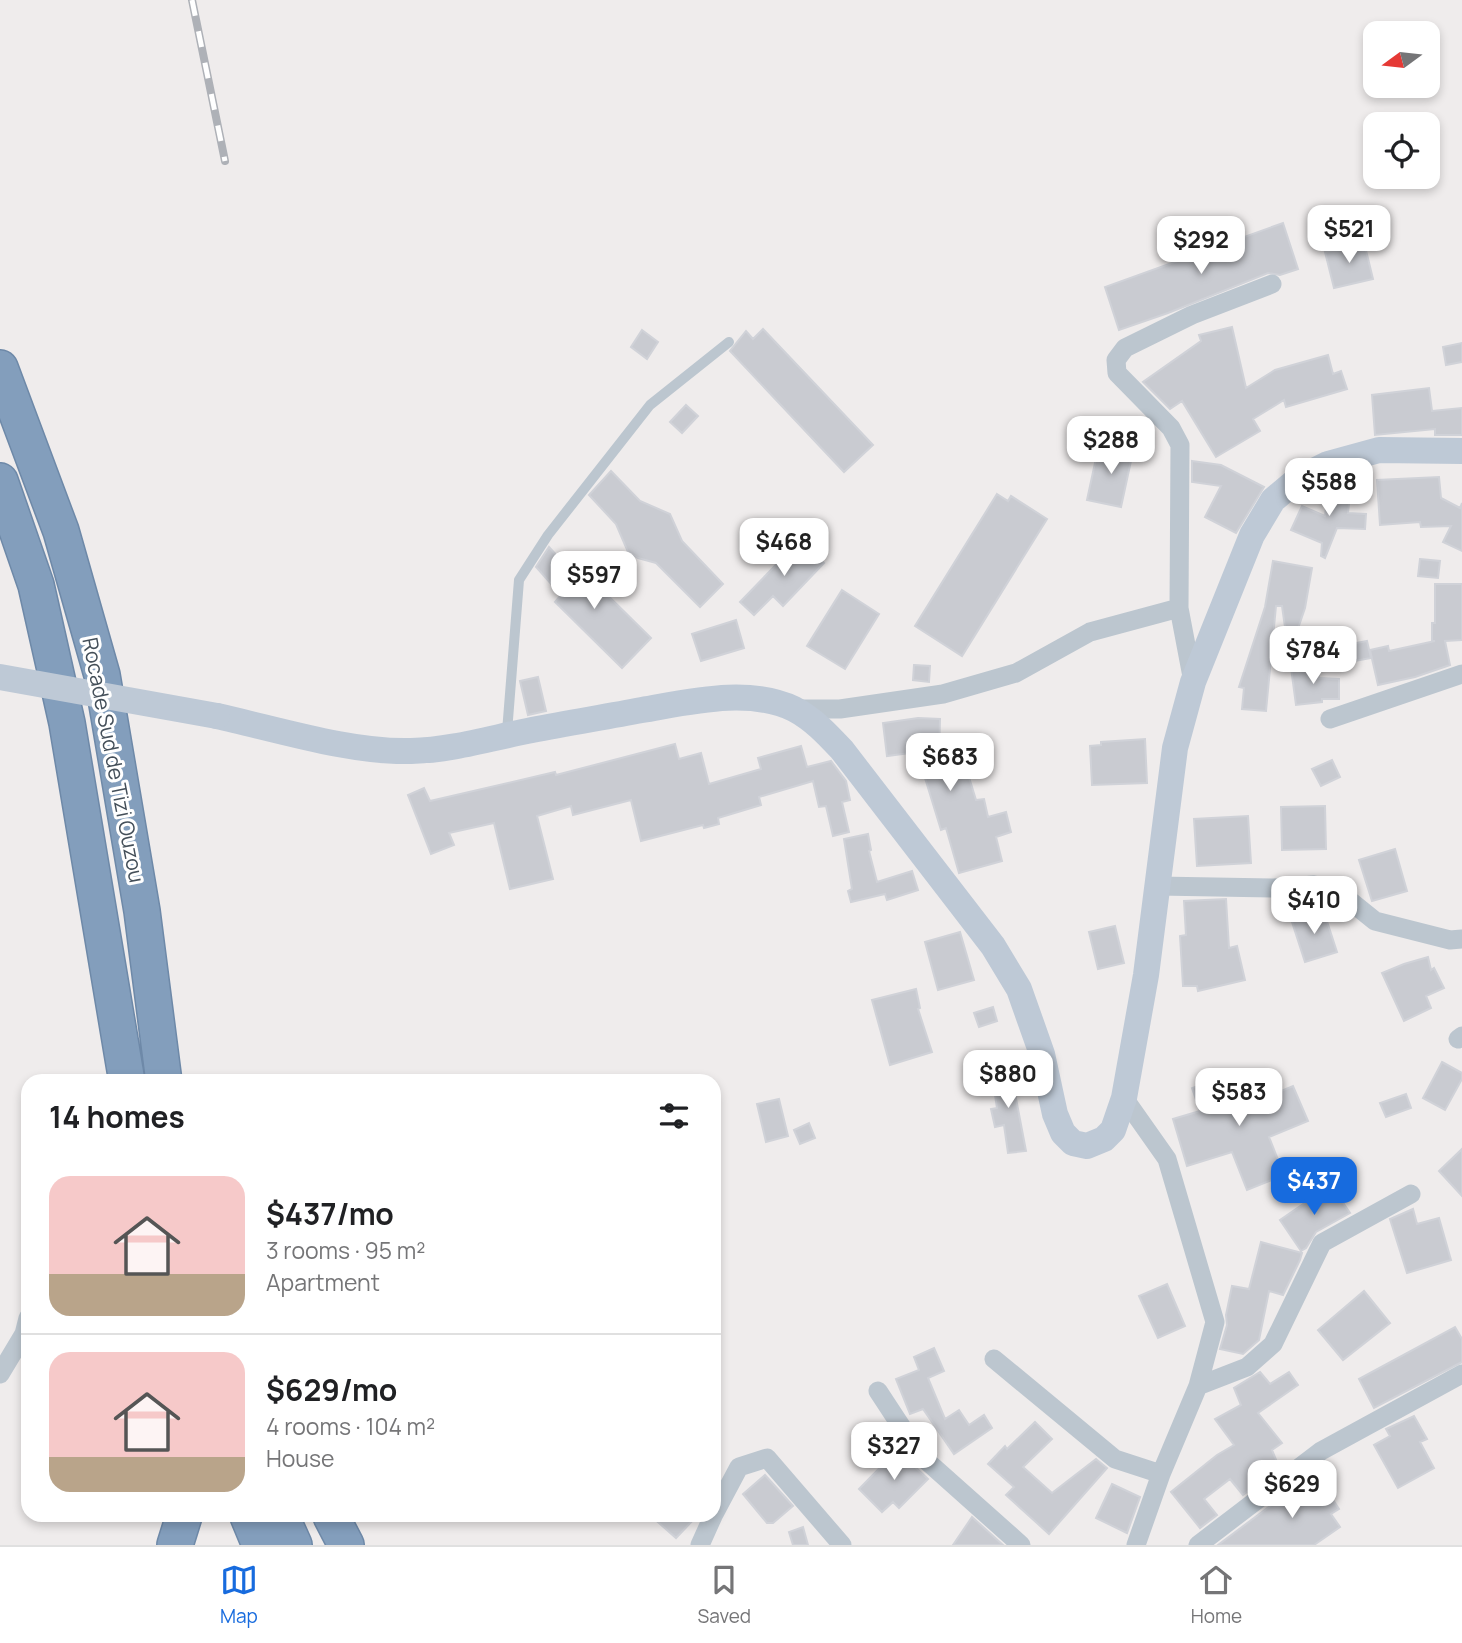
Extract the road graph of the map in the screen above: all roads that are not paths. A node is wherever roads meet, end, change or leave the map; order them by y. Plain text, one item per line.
1 (1272, 284) dead end
2 (729, 342) dead end
3 (0, 368) edge
4 (1462, 451) edge
5 (0, 481) edge
6 (1179, 608) junction
7 (1462, 674) edge
8 (0, 677) edge
9 (1193, 682) junction
10 (792, 709) junction
11 (1330, 719) dead end
12 (506, 736) junction
13 (1158, 886) junction
14 (1462, 939) edge
15 (126, 1074) edge
16 (163, 1074) edge
17 (1124, 1098) junction
18 (1411, 1194) dead end
19 (21, 1339) edge
20 (994, 1359) dead end
21 (0, 1374) edge
22 (1462, 1374) edge
23 (1198, 1386) junction
24 (878, 1391) dead end
25 (1161, 1474) junction
26 (721, 1502) edge
27 (182, 1522) edge
28 (250, 1522) edge
29 (284, 1522) edge
30 (334, 1522) edge
31 (711, 1522) edge
32 (175, 1545) edge
33 (260, 1545) edge
34 (295, 1545) edge
35 (346, 1545) edge
36 (700, 1545) edge
37 (842, 1545) edge
38 (1021, 1545) edge
39 (1136, 1545) edge
40 (1198, 1545) edge

1 - 6 street
2 - 12 lane
3 - 16 highway, Rocade Sud de Tizi Ouzou
4 - 9 main road
5 - 15 highway, Rocade Sud de Tizi Ouzou
6 - 9 street
6 - 10 street
7 - 11 street
8 - 12 main road, bridge
9 - 13 main road
10 - 12 main road
10 - 17 main road
13 - 14 street
13 - 17 main road
17 - 23 street
18 - 23 street
19 - 21 street
20 - 25 street
22 - 40 street
23 - 25 street
24 - 38 street
25 - 39 street
26 - 37 street
27 - 32 highway
28 - 33 highway
29 - 34 highway
30 - 35 highway
31 - 36 street

